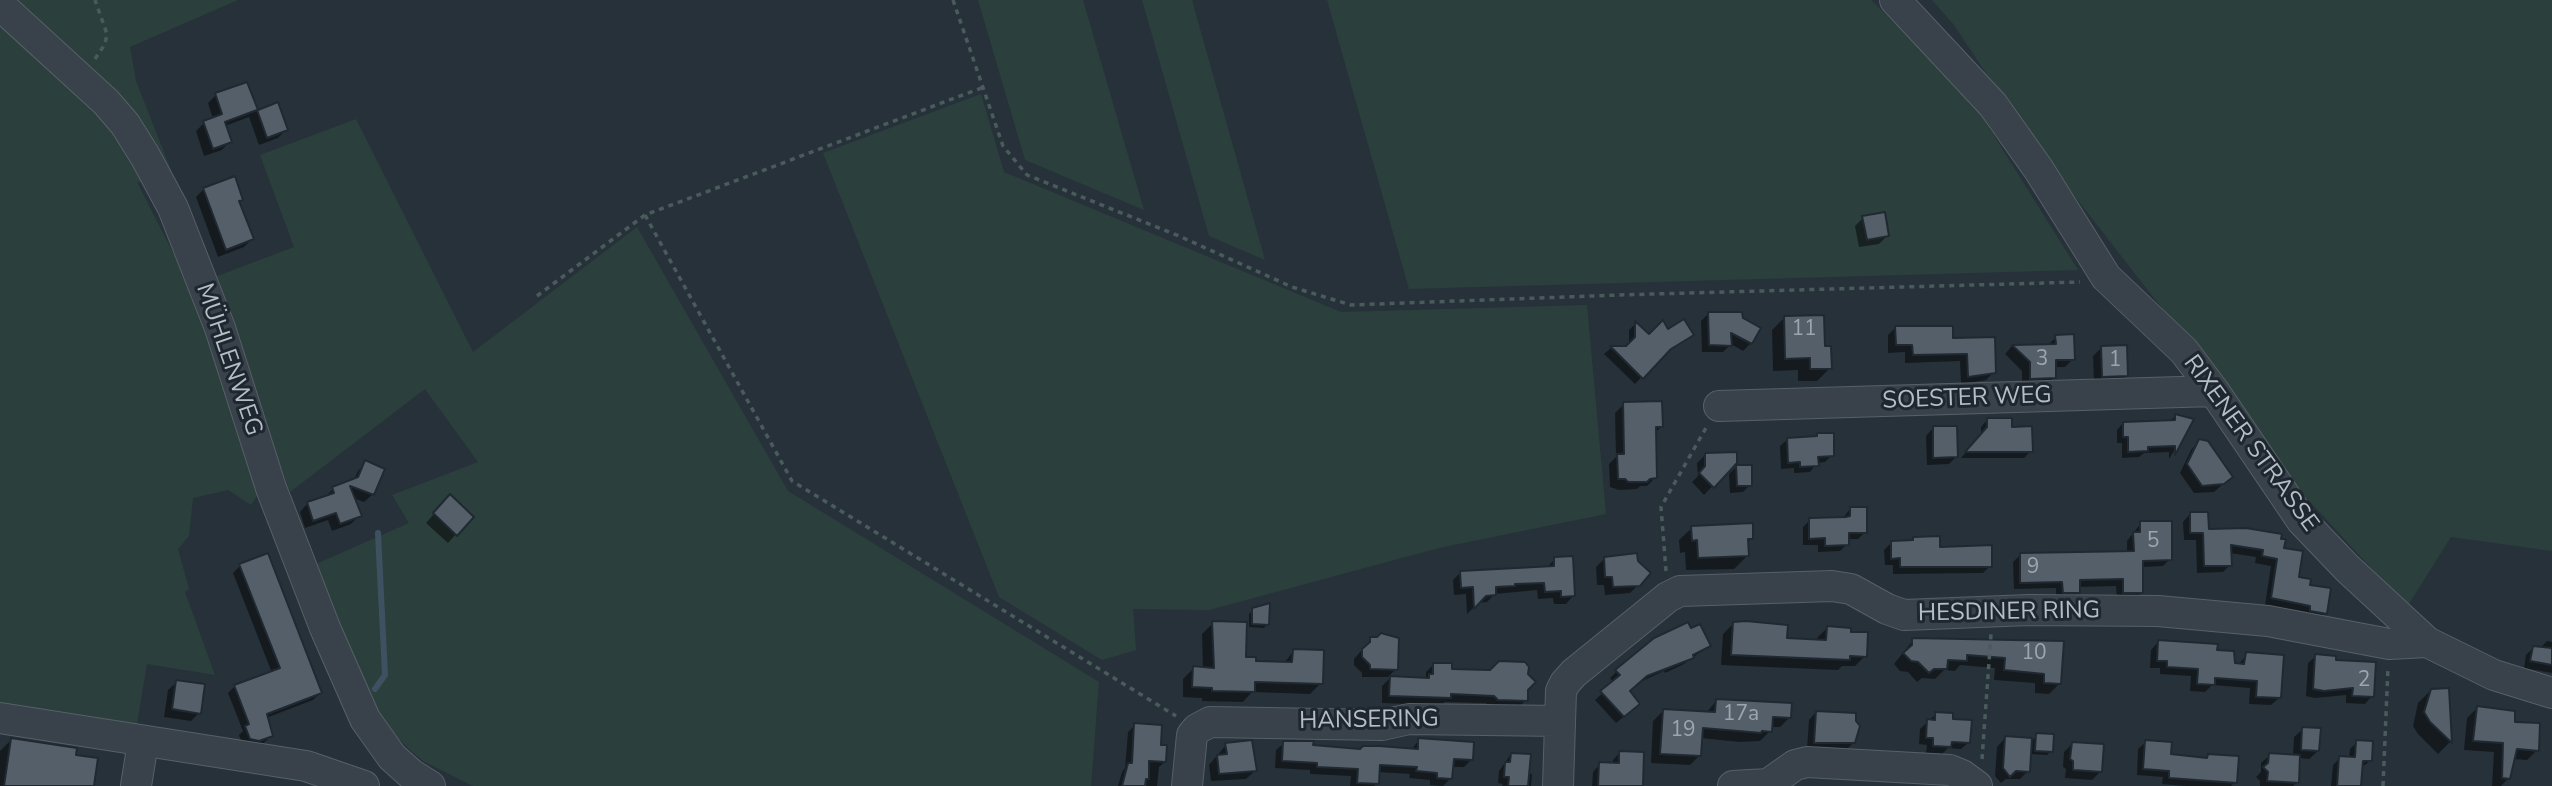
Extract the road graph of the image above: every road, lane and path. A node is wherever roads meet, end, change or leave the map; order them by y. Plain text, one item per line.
1 (95, 0) edge
2 (953, 0) edge
3 (1895, 0) edge
4 (0, 5) edge
5 (81, 78) junction
6 (984, 87) junction
7 (645, 215) junction
8 (2106, 277) junction
9 (537, 296) dead end
10 (2214, 391) junction
11 (1719, 406) joint
12 (1668, 597) junction
13 (1993, 611) junction
14 (2427, 642) junction
15 (2389, 644) junction
16 (2552, 693) edge
17 (0, 718) edge
18 (1560, 722) junction
19 (1197, 729) junction
20 (143, 742) junction
21 (392, 757) junction
22 (1979, 776) edge
23 (136, 786) edge
24 (365, 786) edge
25 (430, 786) edge
26 (1187, 786) edge
27 (1558, 786) edge
28 (1733, 786) edge
29 (2383, 786) edge

1 - 5 path
2 - 6 path
3 - 8 street, RIXENER STRASSE
4 - 5 street, MÜHLENWEG
5 - 21 street, MÜHLENWEG
6 - 7 path
6 - 8 path
7 - 9 path
7 - 19 path
8 - 10 street, RIXENER STRASSE
10 - 11 street, SOESTER WEG
10 - 14 street, RIXENER STRASSE
11 - 12 path
12 - 13 street, HESDINER RING
12 - 18 street, HESDINER RING
13 - 15 street, HESDINER RING
13 - 22 path
14 - 15 street, HESDINER RING
14 - 16 street, RIXENER STRASSE
15 - 29 path
17 - 20 street
18 - 19 street, HANSERING
18 - 27 street, HESDINER RING
19 - 26 street
20 - 23 street
20 - 24 street
21 - 24 street
21 - 25 street, MÜHLENWEG
22 - 28 street

